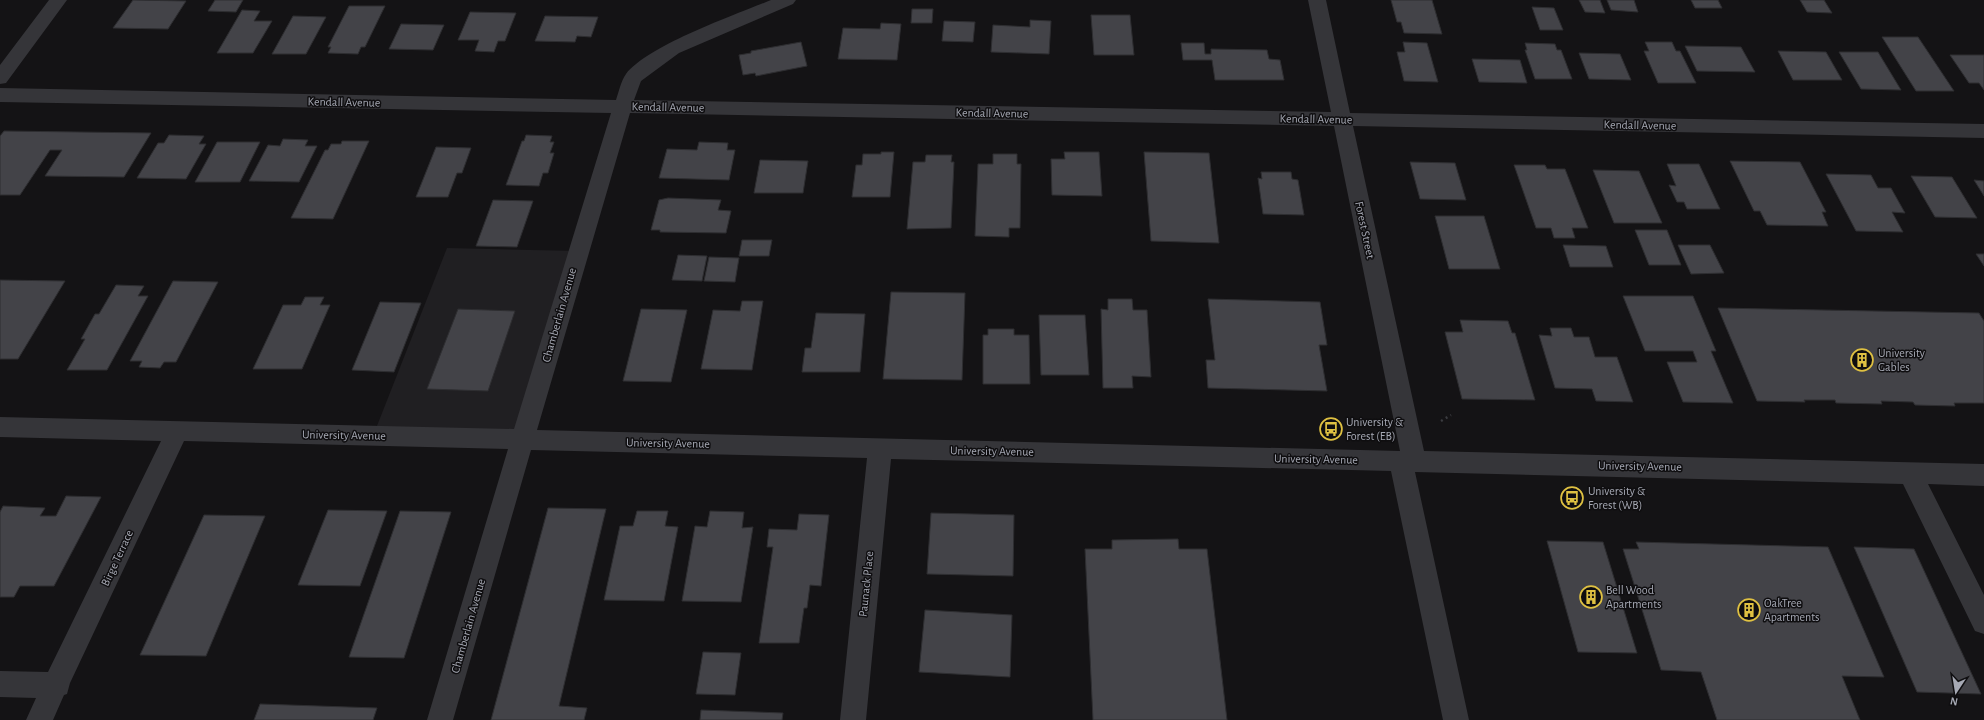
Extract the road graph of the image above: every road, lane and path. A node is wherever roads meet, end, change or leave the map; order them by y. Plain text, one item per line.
1 (58, 0) edge
2 (787, 0) edge
3 (1317, 0) edge
4 (0, 78) edge
5 (0, 96) edge
6 (622, 106) junction
7 (1343, 120) junction
8 (1984, 132) edge
9 (1451, 415) dead end
10 (1441, 421) dead end
11 (0, 427) edge
12 (177, 431) junction
13 (523, 440) junction
14 (880, 448) junction
15 (1407, 461) junction
16 (1910, 473) junction
17 (1984, 475) edge
18 (1984, 622) edge
19 (0, 684) edge
20 (58, 685) junction
21 (40, 720) edge
22 (440, 720) edge
23 (853, 720) edge
24 (1456, 720) edge

1 - 4 street
2 - 6 street, Chamberlain Avenue
3 - 7 street, Forest Street
5 - 6 street, Kendall Avenue
6 - 7 street, Kendall Avenue
6 - 13 street, Chamberlain Avenue
7 - 8 street, Kendall Avenue
7 - 15 street, Forest Street
9 - 10 path
11 - 12 street, University Avenue
12 - 13 street, University Avenue
12 - 20 street, Birge Terrace
13 - 14 street, University Avenue
13 - 22 street, Chamberlain Avenue
14 - 15 street, University Avenue
14 - 23 street, Paunack Place
15 - 16 street, University Avenue
15 - 24 street, Forest Street
16 - 17 street, University Avenue
16 - 18 street
19 - 20 street
20 - 21 street, Birge Terrace

